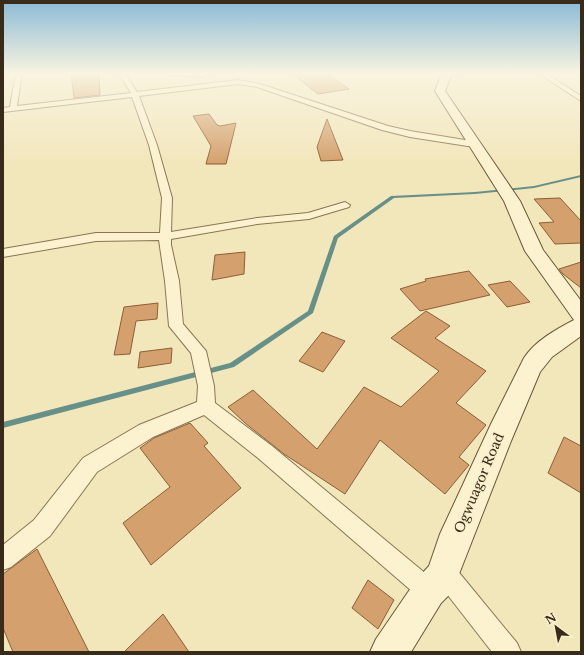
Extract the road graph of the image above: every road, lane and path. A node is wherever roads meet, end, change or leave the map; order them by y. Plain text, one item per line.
1 (14, 104) edge
2 (57, 104) edge
3 (138, 104) edge
4 (313, 104) edge
5 (448, 104) edge
6 (13, 109) junction
7 (3, 110) edge
8 (474, 144) junction
9 (345, 205) dead end
10 (166, 236) junction
11 (3, 254) edge
12 (581, 315) edge
13 (581, 326) edge
14 (206, 406) junction
15 (3, 559) edge
16 (436, 582) junction
17 (389, 652) edge
18 (508, 652) edge

1 - 6 street
2 - 6 street
3 - 10 street
4 - 8 street
5 - 8 street
6 - 7 street
8 - 12 street
9 - 10 street
10 - 11 street
10 - 14 street
13 - 16 street, Ogwuagor Road
14 - 15 street
14 - 16 street
16 - 17 street, Ogwuagor Road
16 - 18 street

